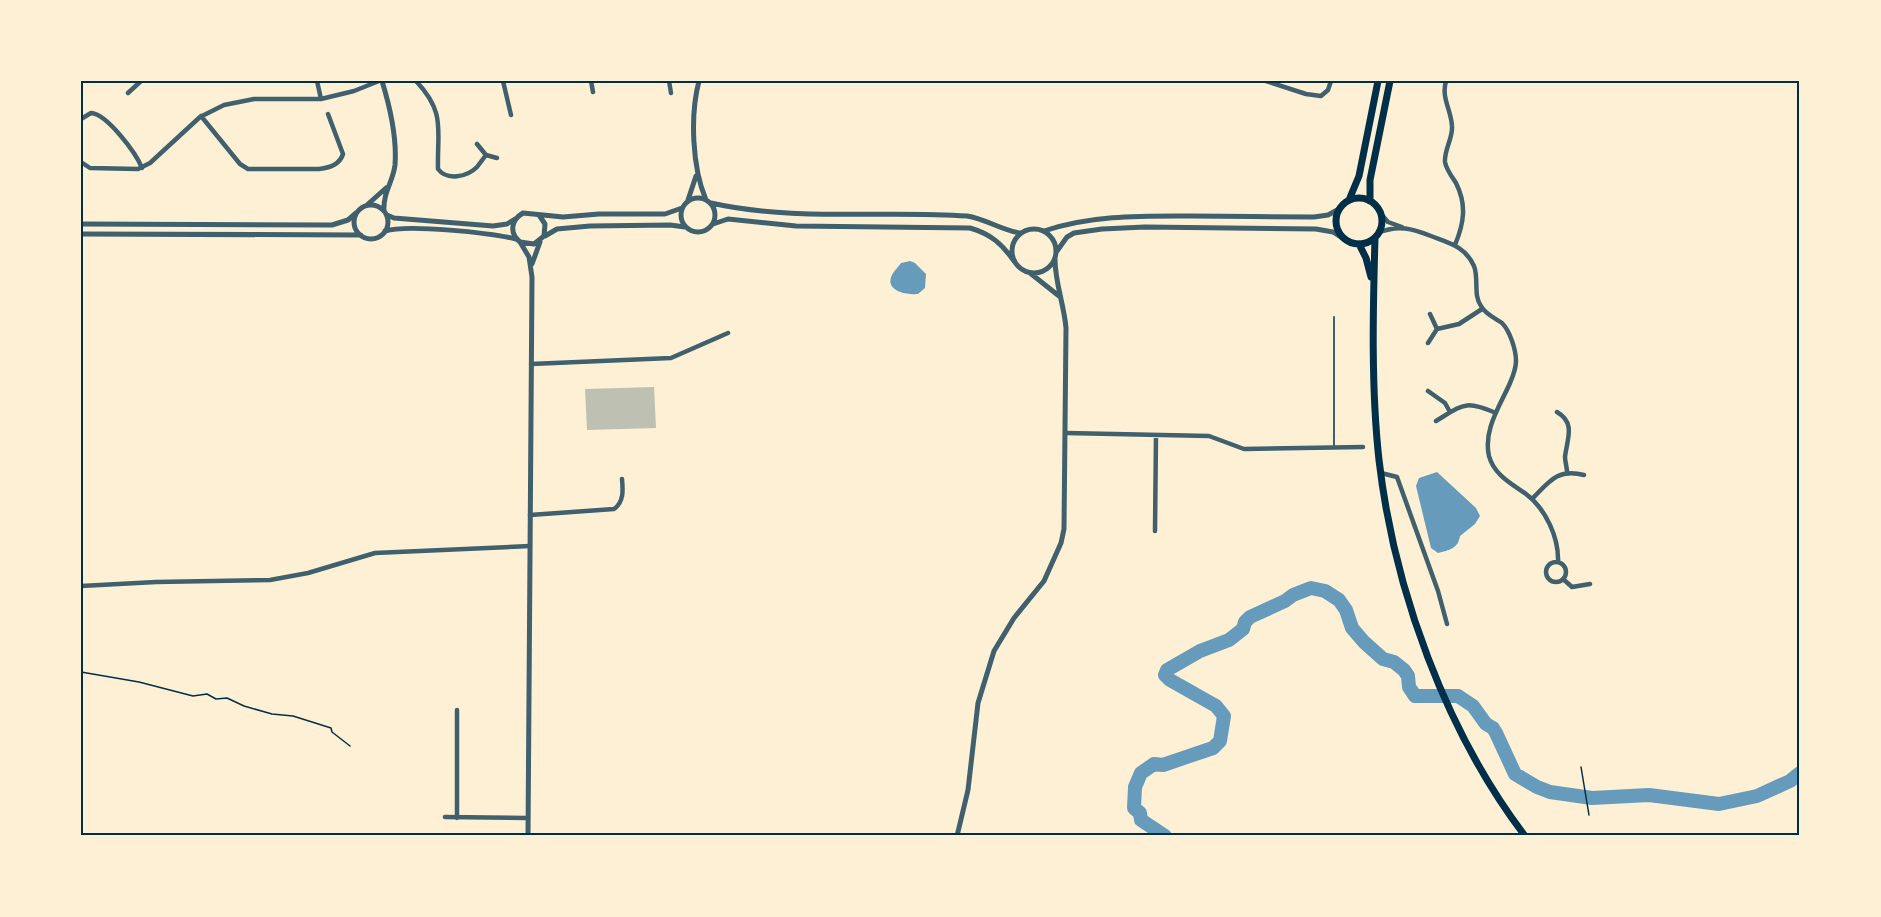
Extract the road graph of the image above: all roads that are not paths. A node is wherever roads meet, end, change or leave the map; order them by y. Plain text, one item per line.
1 (141, 81) edge
2 (317, 81) edge
3 (380, 81) edge
4 (426, 81) edge
5 (503, 81) edge
6 (591, 81) edge
7 (669, 81) edge
8 (699, 81) edge
9 (1266, 81) edge
10 (1331, 81) edge
11 (1378, 81) edge
12 (1390, 81) edge
13 (1446, 81) edge
14 (418, 83) edge
15 (593, 92) dead end
16 (128, 93) dead end
17 (671, 93) dead end
18 (321, 99) junction
19 (328, 114) dead end
20 (511, 115) dead end
21 (201, 116) junction
22 (81, 119) edge
23 (477, 144) dead end
24 (486, 155) junction
25 (497, 158) dead end
26 (81, 162) edge
27 (142, 168) junction
28 (697, 174) junction
29 (387, 187) junction
30 (688, 200) junction
31 (1349, 200) junction
32 (708, 201) junction
33 (1370, 201) junction
34 (367, 205) junction
35 (682, 208) junction
36 (1339, 209) junction
37 (356, 213) junction
38 (386, 213) junction
39 (1381, 214) junction
40 (539, 215) junction
41 (515, 219) junction
42 (81, 224) edge
43 (713, 224) junction
44 (685, 227) junction
45 (1407, 228) junction
46 (385, 231) junction
47 (1044, 231) junction
48 (81, 234) edge
49 (1020, 234) junction
50 (1377, 235) junction
51 (361, 236) junction
52 (542, 238) junction
53 (1344, 239) junction
54 (518, 241) junction
55 (1359, 244) junction
56 (1455, 245) junction
57 (1056, 250) junction
58 (1055, 259) junction
59 (1014, 261) junction
60 (531, 266) junction
61 (1030, 273) junction
62 (1373, 288) junction
63 (1059, 297) junction
64 (1482, 309) junction
65 (1430, 314) dead end
66 (1334, 317) dead end
67 (1437, 329) junction
68 (728, 333) dead end
69 (1428, 343) dead end
70 (531, 364) junction
71 (1428, 391) dead end
72 (1450, 412) junction
73 (1557, 412) dead end
74 (1496, 413) junction
75 (1436, 421) dead end
76 (1066, 433) junction
77 (1156, 435) junction
78 (1363, 447) dead end
79 (1334, 449) junction
80 (1568, 472) junction
81 (1381, 473) junction
82 (1584, 475) dead end
83 (622, 479) dead end
84 (1532, 499) junction
85 (530, 515) junction
86 (1155, 531) dead end
87 (530, 546) junction
88 (1558, 562) junction
89 (1563, 579) junction
90 (1590, 584) dead end
91 (81, 586) edge
92 (1447, 624) dead end
93 (457, 710) dead end
94 (445, 817) dead end
95 (457, 818) junction
96 (528, 818) junction
97 (528, 836) edge
98 (957, 836) edge
99 (1526, 836) edge

1 - 16 street
2 - 18 street
3 - 18 street
3 - 29 street
4 - 14 street
5 - 20 street
6 - 15 street
7 - 17 street
8 - 28 street
9 - 10 street
11 - 31 main road
12 - 33 main road
13 - 56 street
14 - 24 street
18 - 21 street
19 - 21 street
21 - 27 street
22 - 27 street
23 - 24 street
24 - 25 street
26 - 27 street
28 - 30 street
28 - 32 street
29 - 34 street
29 - 38 street
30 - 32 street
30 - 35 street
31 - 33 main road
31 - 36 main road
32 - 43 street
32 - 49 street
33 - 39 main road
34 - 37 street
34 - 38 street
35 - 40 street
35 - 44 street
36 - 47 street
36 - 53 main road
37 - 42 street
37 - 51 street
38 - 41 street
38 - 46 street
39 - 45 street
39 - 50 main road
40 - 41 street
40 - 52 street
41 - 54 street
43 - 44 street
43 - 59 street
44 - 52 street
45 - 50 street
45 - 56 street
46 - 51 street
46 - 54 street
47 - 49 street
47 - 57 street
48 - 51 street
49 - 59 street
50 - 55 main road
50 - 62 main road
52 - 54 street
52 - 60 street
53 - 55 main road
53 - 57 street
54 - 60 street
55 - 62 main road
56 - 64 street
57 - 58 street
58 - 61 street
58 - 63 street
59 - 61 street
60 - 70 street
61 - 63 street
62 - 81 main road
63 - 76 street
64 - 67 street
64 - 74 street
65 - 67 street
66 - 79 lane
67 - 69 street
68 - 70 street
70 - 85 street
71 - 72 street
72 - 74 street
72 - 75 street
73 - 80 street
74 - 84 street
76 - 77 street
76 - 98 street
77 - 79 street
77 - 86 street
78 - 79 street
80 - 82 street
80 - 84 street
81 - 92 street
81 - 99 main road
83 - 85 street
84 - 88 street
85 - 87 street
87 - 91 street
87 - 96 street
88 - 89 street
88 - 89 street
89 - 90 street
93 - 95 street
94 - 95 street
95 - 96 street
96 - 97 street

